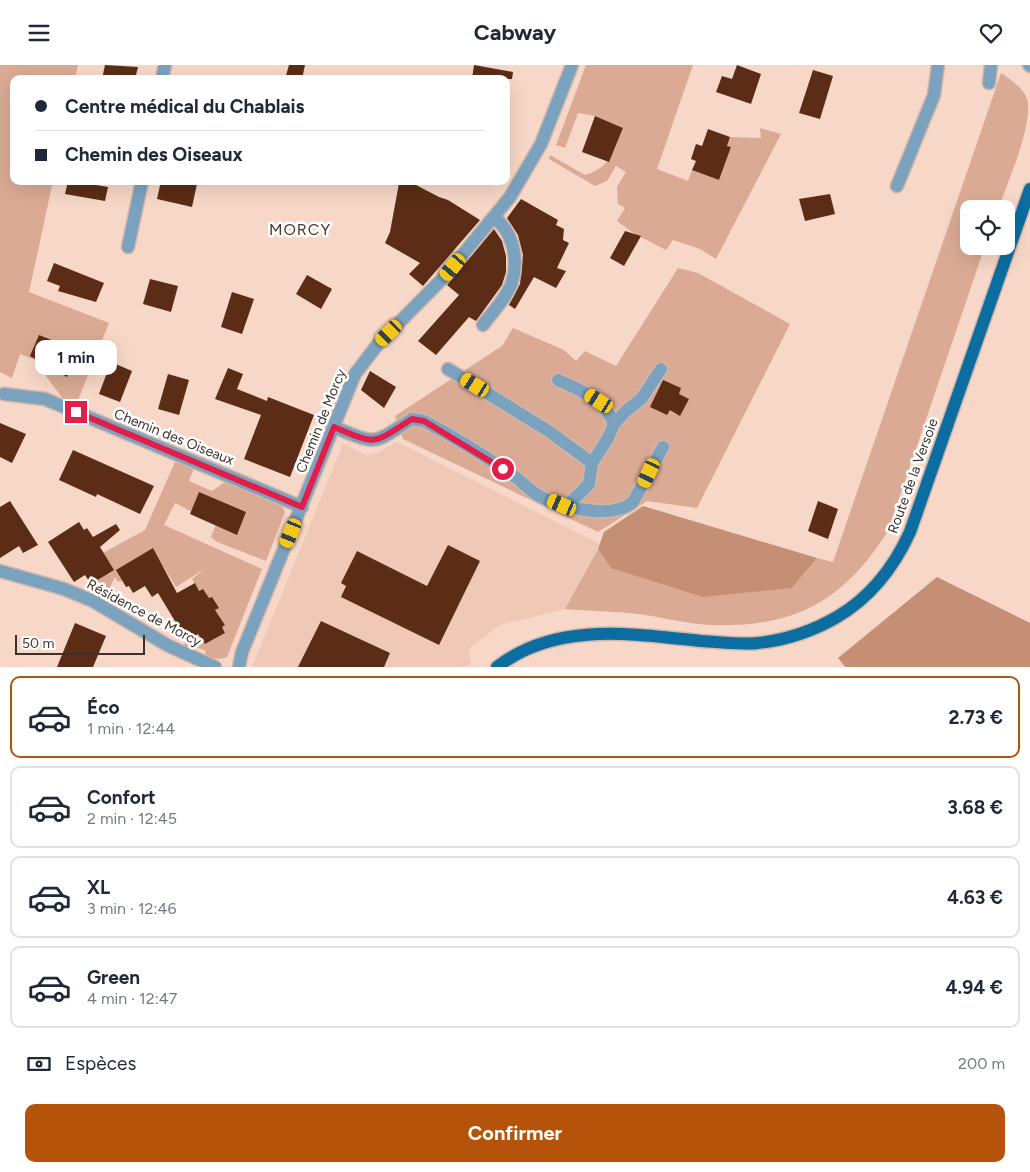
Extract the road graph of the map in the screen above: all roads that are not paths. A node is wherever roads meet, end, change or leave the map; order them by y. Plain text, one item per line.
1 (572, 65) edge
2 (938, 65) edge
3 (991, 65) edge
4 (989, 83) dead end
5 (141, 185) edge
6 (897, 186) dead end
7 (1030, 189) edge
8 (494, 217) junction
9 (128, 247) dead end
10 (482, 325) dead end
11 (448, 369) dead end
12 (661, 369) dead end
13 (558, 380) dead end
14 (4, 394) dead end
15 (614, 424) junction
16 (334, 427) junction
17 (663, 447) dead end
18 (592, 463) junction
19 (566, 506) junction
20 (302, 507) junction
21 (0, 571) edge
22 (215, 667) edge
23 (240, 667) edge
24 (497, 667) edge

1 - 8 street, Chemin de Morcy
2 - 6 street
3 - 4 street
5 - 9 street
7 - 24 main road, Route de la Versoie
8 - 10 street
8 - 16 street, Chemin de Morcy
11 - 18 street
12 - 15 street
13 - 15 street
14 - 20 street, Chemin des Oiseaux
15 - 18 street
16 - 19 street
16 - 20 street, Chemin de Morcy
17 - 19 street
18 - 19 street
20 - 23 street, Chemin de Morcy
21 - 22 street, Résidence de Morcy

